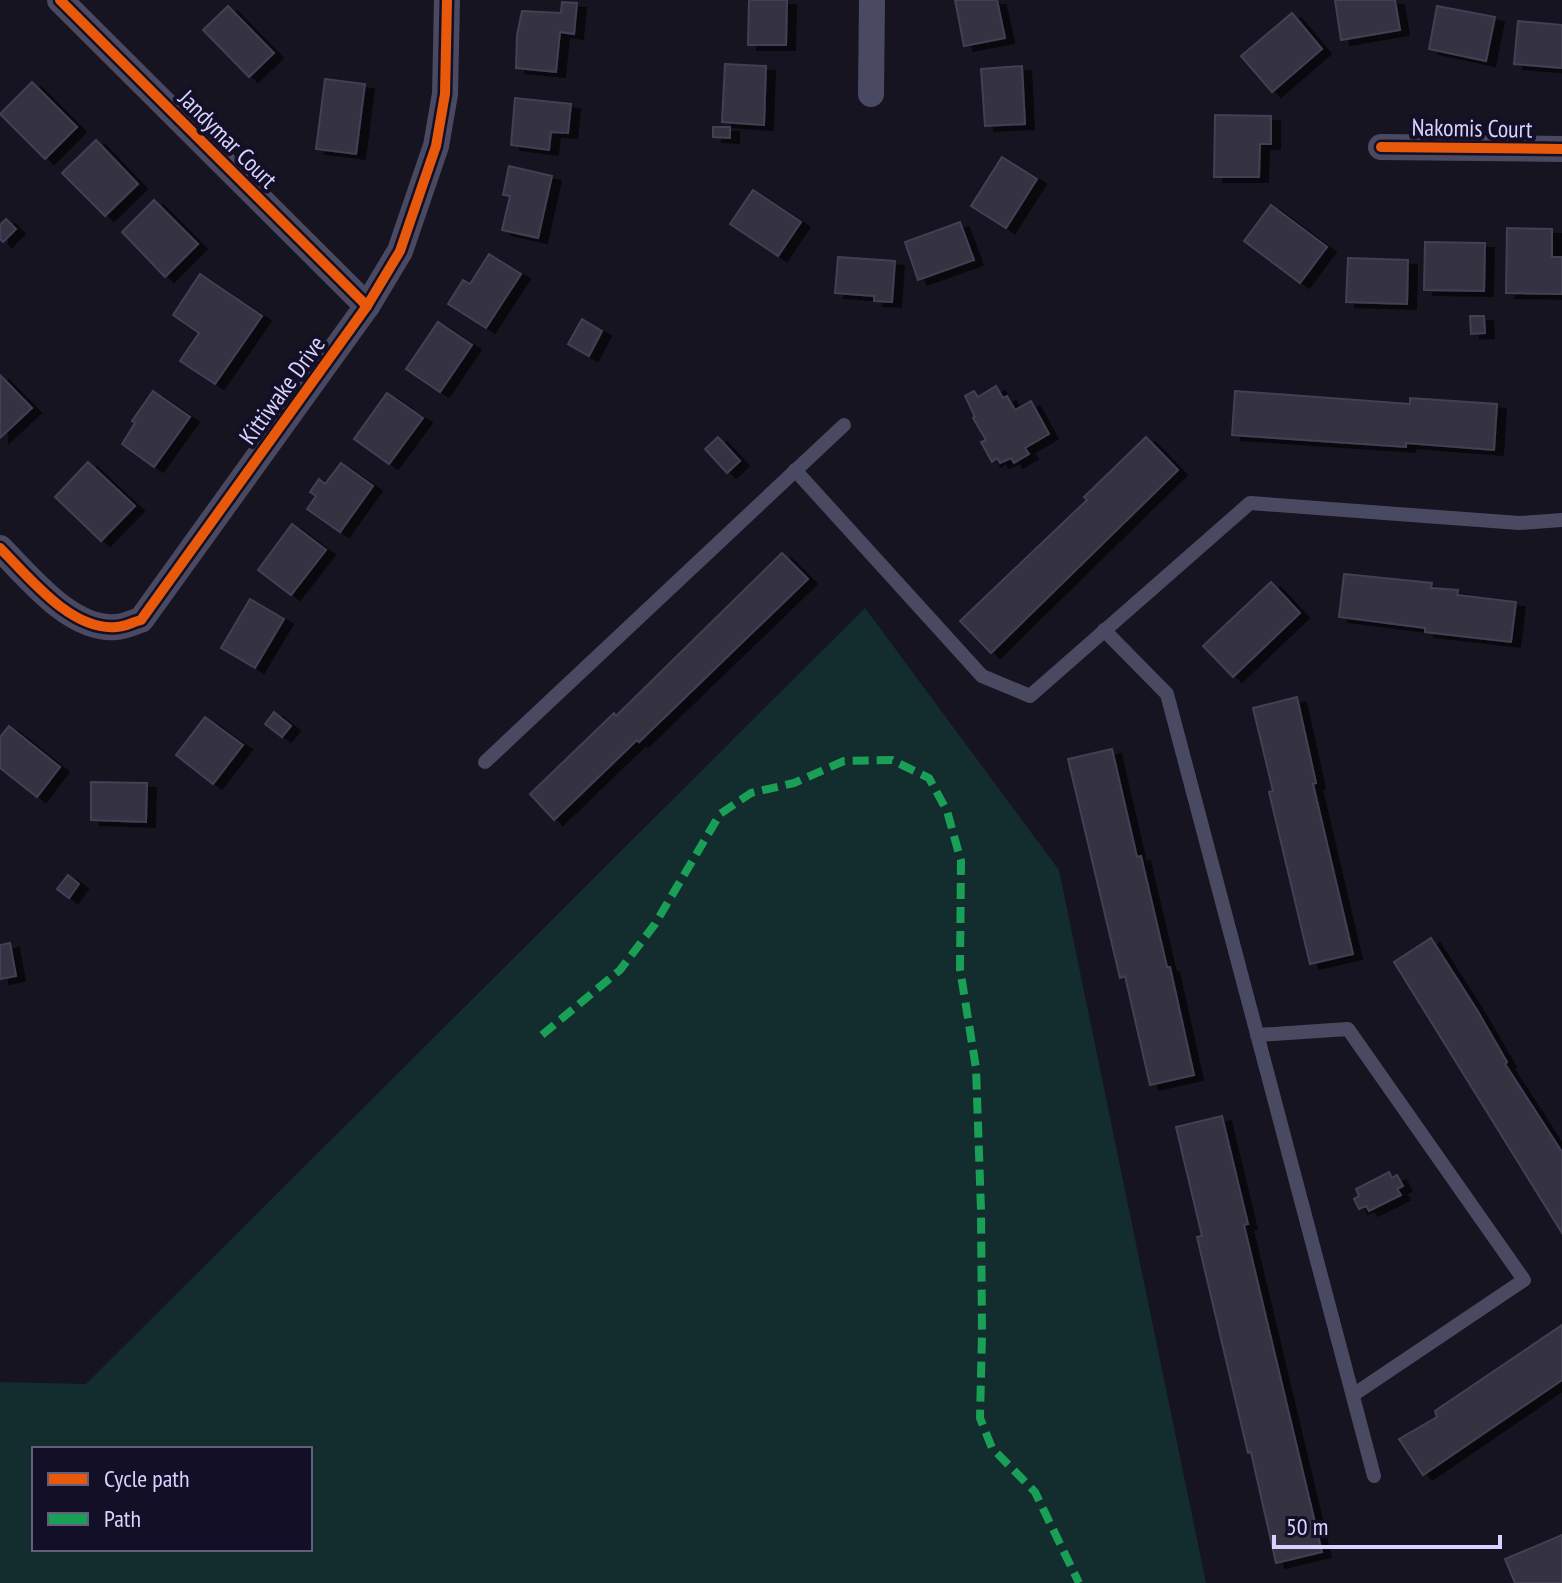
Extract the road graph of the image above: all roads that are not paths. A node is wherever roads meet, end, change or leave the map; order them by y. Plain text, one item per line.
1 (60, 0) edge
2 (447, 0) edge
3 (872, 0) edge
4 (871, 94) dead end
5 (1381, 147) dead end
6 (1562, 149) edge
7 (367, 306) junction
8 (844, 425) dead end
9 (795, 470) junction
10 (1562, 520) edge
11 (0, 548) edge
12 (1104, 630) junction
13 (485, 762) dead end
14 (1257, 1035) junction
15 (1353, 1395) junction
16 (1374, 1476) dead end

1 - 7 street, Jandymar Court
2 - 7 street, Kittiwake Drive
3 - 4 street
5 - 6 street, Nakomis Court
7 - 11 street, Kittiwake Drive
8 - 9 lane
9 - 12 lane
9 - 13 lane
10 - 12 lane
12 - 14 lane
14 - 15 lane
14 - 15 lane
15 - 16 lane

